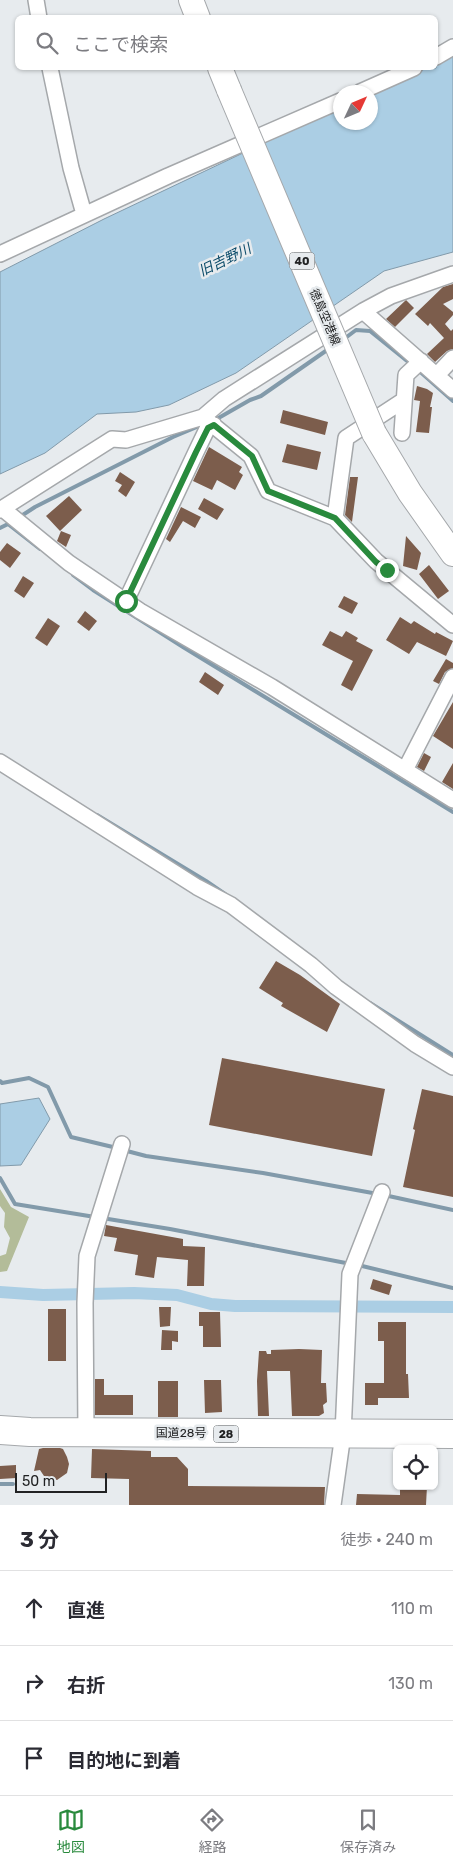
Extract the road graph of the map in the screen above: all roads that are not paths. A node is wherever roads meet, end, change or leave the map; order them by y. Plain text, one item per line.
1 (36, 0) edge
2 (191, 0) edge
3 (38, 15) edge
4 (197, 15) edge
5 (453, 47) edge
6 (438, 56) edge
7 (50, 70) edge
8 (221, 70) edge
9 (410, 70) edge
10 (376, 85) edge
11 (333, 104) edge
12 (84, 214) junction
13 (0, 254) edge
14 (453, 274) edge
15 (363, 311) junction
16 (453, 358) edge
17 (416, 366) junction
18 (437, 375) junction
19 (453, 390) edge
20 (404, 400) junction
21 (209, 421) junction
22 (402, 433) dead end
23 (1, 510) edge
24 (335, 518) junction
25 (453, 554) edge
26 (126, 601) junction
27 (453, 625) edge
28 (453, 678) edge
29 (0, 762) edge
30 (405, 770) junction
31 (453, 800) edge
32 (453, 1067) edge
33 (120, 1150) dead end
34 (382, 1192) dead end
35 (0, 1430) edge
36 (86, 1433) junction
37 (343, 1434) junction
38 (453, 1434) edge
39 (333, 1505) edge

1 - 3 street
2 - 4 main road
5 - 6 street
7 - 12 street
8 - 25 main road, 徳島空港線 / 40, bridge
9 - 10 street
11 - 12 street
12 - 13 street
14 - 15 street
15 - 17 street
15 - 21 street
16 - 18 street
17 - 18 street
17 - 20 street
18 - 19 street
20 - 22 street
20 - 24 street
21 - 23 street
21 - 24 street
21 - 26 street
23 - 26 street
24 - 27 street
26 - 30 street
28 - 30 street
29 - 32 street
30 - 31 street
33 - 36 street
34 - 37 street
35 - 36 highway, 国道28号 / 28
36 - 37 highway, 国道28号 / 28
37 - 38 highway, 国道28号 / 28
37 - 39 street

